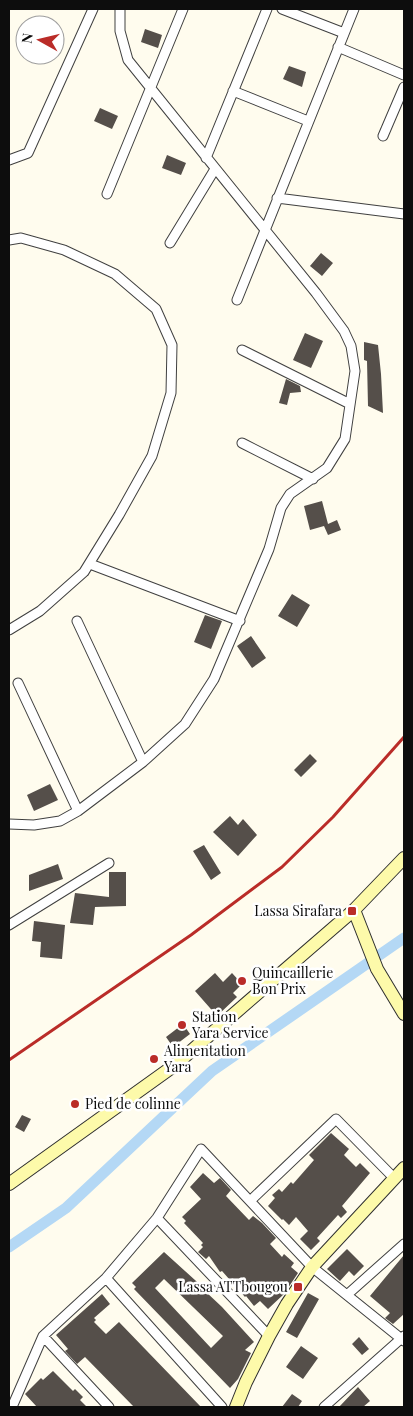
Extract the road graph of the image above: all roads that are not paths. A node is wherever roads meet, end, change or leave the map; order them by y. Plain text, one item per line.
1 (93, 9) edge
2 (120, 9) edge
3 (183, 9) edge
4 (267, 9) edge
5 (282, 9) edge
6 (354, 9) edge
7 (344, 32) junction
8 (338, 47) junction
9 (404, 75) edge
10 (150, 89) junction
11 (233, 91) junction
12 (403, 91) edge
13 (308, 122) junction
14 (383, 136) dead end
15 (206, 158) junction
16 (9, 160) edge
17 (215, 169) junction
18 (107, 194) dead end
19 (277, 198) junction
20 (404, 214) edge
21 (264, 229) junction
22 (9, 240) edge
23 (170, 243) dead end
24 (237, 300) dead end
25 (242, 350) dead end
26 (350, 404) junction
27 (242, 443) dead end
28 (313, 479) junction
29 (90, 564) junction
30 (240, 621) junction
31 (77, 622) dead end
32 (9, 630) edge
33 (18, 683) dead end
34 (143, 762) junction
35 (78, 811) junction
36 (9, 824) edge
37 (404, 858) edge
38 (109, 863) dead end
39 (354, 910) junction
40 (9, 925) edge
41 (404, 1014) edge
42 (404, 1168) edge
43 (394, 1178) junction
44 (9, 1184) edge
45 (250, 1201) junction
46 (157, 1218) junction
47 (404, 1244) edge
48 (312, 1267) junction
49 (106, 1278) junction
50 (348, 1294) junction
51 (43, 1336) junction
52 (269, 1336) junction
53 (403, 1338) edge
54 (12, 1407) edge
55 (109, 1407) edge
56 (222, 1407) edge
57 (236, 1407) edge
58 (324, 1407) edge

1 - 16 street
2 - 10 street
3 - 10 street
4 - 11 street
5 - 7 street
6 - 7 street
7 - 8 street
8 - 9 street
8 - 13 street
10 - 15 street
10 - 18 street
11 - 13 street
11 - 15 street
12 - 14 street
13 - 19 street
15 - 17 street
17 - 21 street
17 - 23 street
19 - 20 street
19 - 21 street
21 - 24 street
21 - 26 street
22 - 29 street
25 - 26 street
26 - 28 street
27 - 28 street
28 - 30 street
29 - 30 street
29 - 32 street
30 - 34 street
31 - 34 street
33 - 35 street
34 - 35 street
35 - 36 street
37 - 39 main road
38 - 40 street
39 - 41 main road
39 - 44 main road
42 - 43 main road
43 - 45 street
43 - 48 main road
45 - 46 street
45 - 48 street
46 - 49 street
46 - 52 street
47 - 50 street
48 - 50 street
48 - 52 main road
49 - 51 street
49 - 56 street
50 - 53 street
51 - 54 street
51 - 55 street
52 - 57 main road
53 - 58 street

